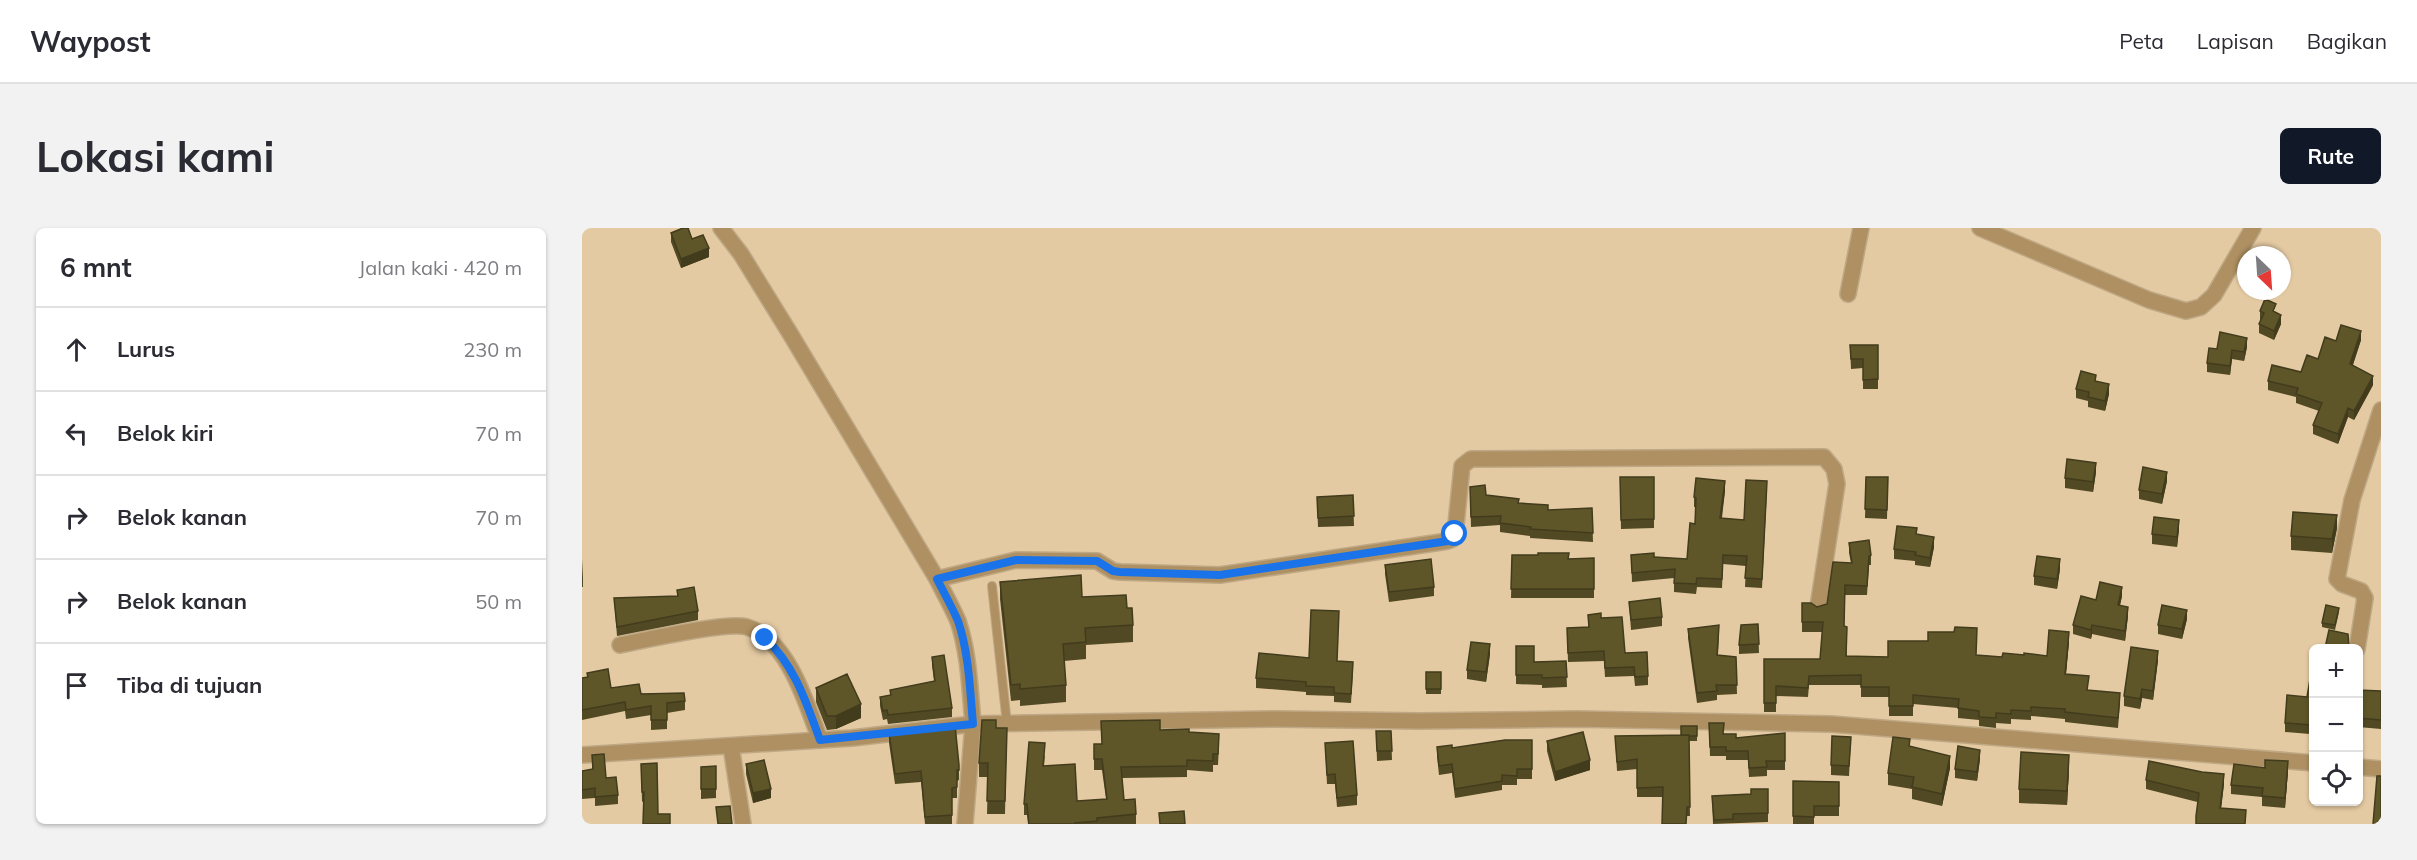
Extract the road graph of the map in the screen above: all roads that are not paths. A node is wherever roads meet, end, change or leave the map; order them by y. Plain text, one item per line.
1 (721, 228) edge
2 (1861, 228) edge
3 (1980, 228) edge
4 (2253, 228) edge
5 (1848, 294) dead end
6 (2381, 411) edge
7 (937, 579) junction
8 (992, 586) dead end
9 (1818, 607) edge
10 (2358, 644) edge
11 (620, 645) dead end
12 (973, 724) junction
13 (1007, 724) junction
14 (820, 740) junction
15 (731, 746) junction
16 (582, 755) edge
17 (2309, 763) edge
18 (2363, 767) edge
19 (2381, 769) edge
20 (743, 824) edge
21 (965, 824) edge

1 - 7 street
2 - 5 street
3 - 4 street
6 - 10 street
7 - 9 street
7 - 12 street
8 - 13 lane
11 - 14 street
12 - 13 street
12 - 14 street
12 - 21 street
13 - 17 street
14 - 15 street
15 - 16 street
15 - 20 street
18 - 19 street

